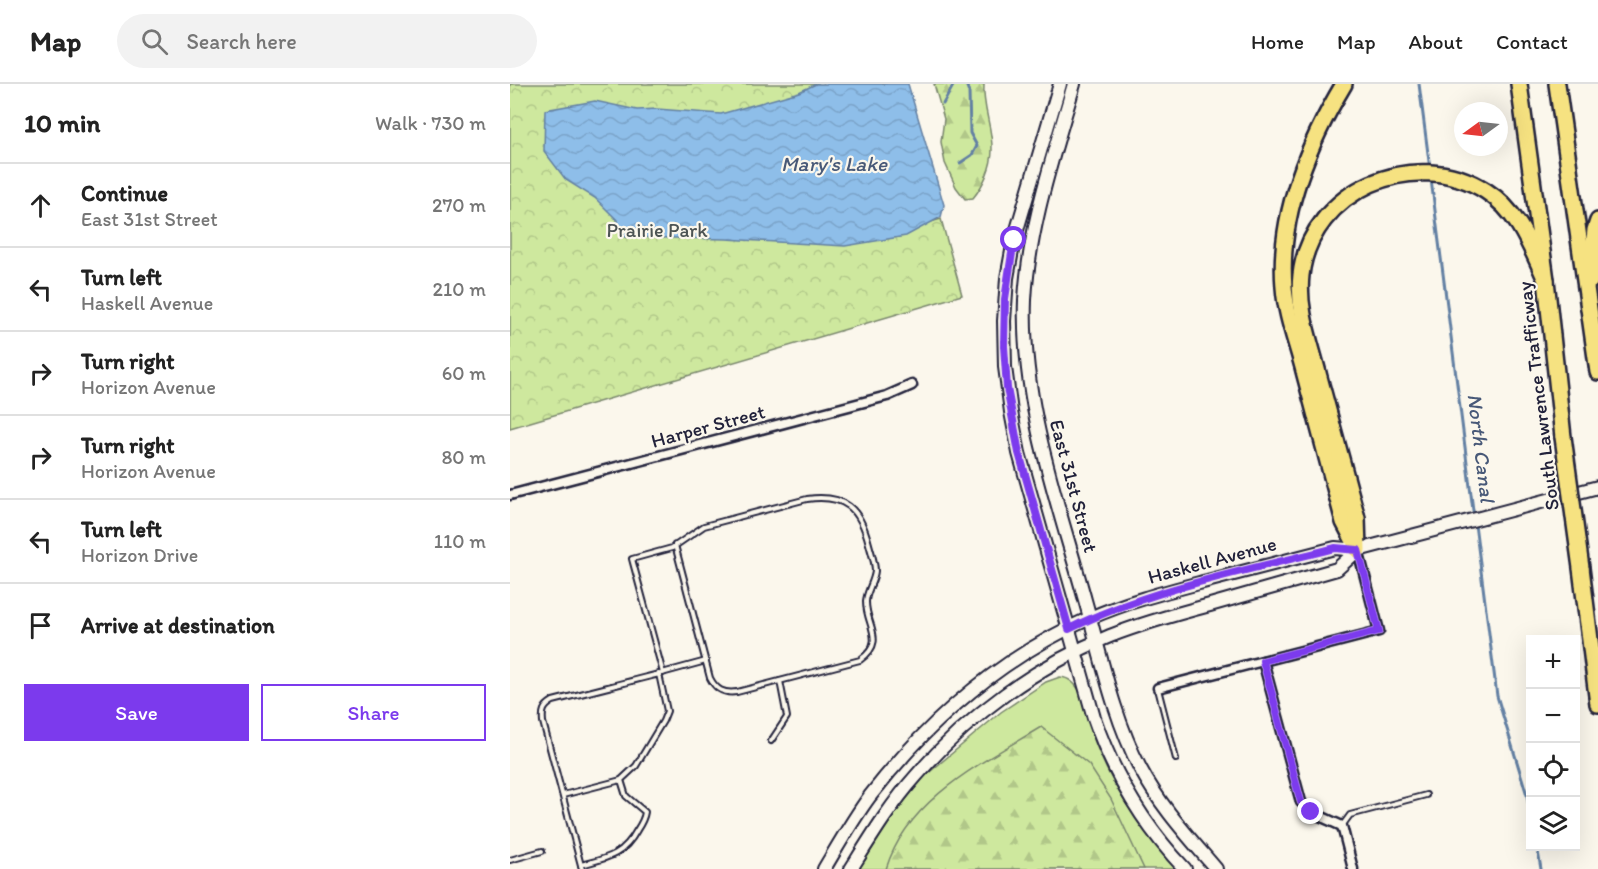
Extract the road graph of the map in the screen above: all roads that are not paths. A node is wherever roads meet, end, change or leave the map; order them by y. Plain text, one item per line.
1 (1060, 84) edge
2 (1074, 84) edge
3 (1344, 84) edge
4 (1519, 84) edge
5 (1557, 84) edge
6 (1598, 221) edge
7 (1546, 280) junction
8 (1587, 305) junction
9 (1598, 372) edge
10 (912, 385) dead end
11 (1598, 487) edge
12 (510, 495) edge
13 (675, 545) junction
14 (1358, 550) junction
15 (1090, 618) junction
16 (1069, 629) junction
17 (1097, 642) junction
18 (1075, 652) junction
19 (705, 661) junction
20 (1263, 661) junction
21 (661, 673) junction
22 (780, 681) junction
23 (1158, 688) joint
24 (1598, 704) edge
25 (771, 741) dead end
26 (1176, 759) dead end
27 (621, 780) junction
28 (563, 795) junction
29 (1426, 795) dead end
30 (1342, 826) junction
31 (542, 851) dead end
32 (510, 860) edge
33 (581, 867) edge
34 (824, 869) edge
35 (851, 869) edge
36 (1185, 869) edge
37 (1216, 869) edge
38 (1353, 869) edge

1 - 16 main road
2 - 15 main road, East 31st Street
3 - 14 highway
4 - 7 highway, South Lawrence Trafficway
5 - 8 highway
6 - 8 highway
7 - 14 highway
7 - 24 highway, South Lawrence Trafficway, bridge
8 - 9 highway
10 - 12 street, Harper Street
11 - 14 main road, Haskell Avenue
13 - 19 lane
13 - 21 lane
13 - 22 lane
14 - 15 main road, Haskell Avenue
14 - 17 main road, Haskell Avenue
14 - 20 street
15 - 16 main road, Haskell Avenue
15 - 17 main road, East 31st Street
16 - 18 main road
16 - 34 main road, Haskell Avenue
17 - 18 main road, Haskell Avenue
17 - 37 main road, East 31st Street
18 - 35 main road, Haskell Avenue
18 - 36 main road
19 - 21 lane
19 - 22 lane
20 - 23 street
20 - 30 street
21 - 27 lane
21 - 28 lane
22 - 25 lane
23 - 26 lane
27 - 28 lane
27 - 33 lane
28 - 33 lane
29 - 30 lane
30 - 38 street
31 - 32 lane

